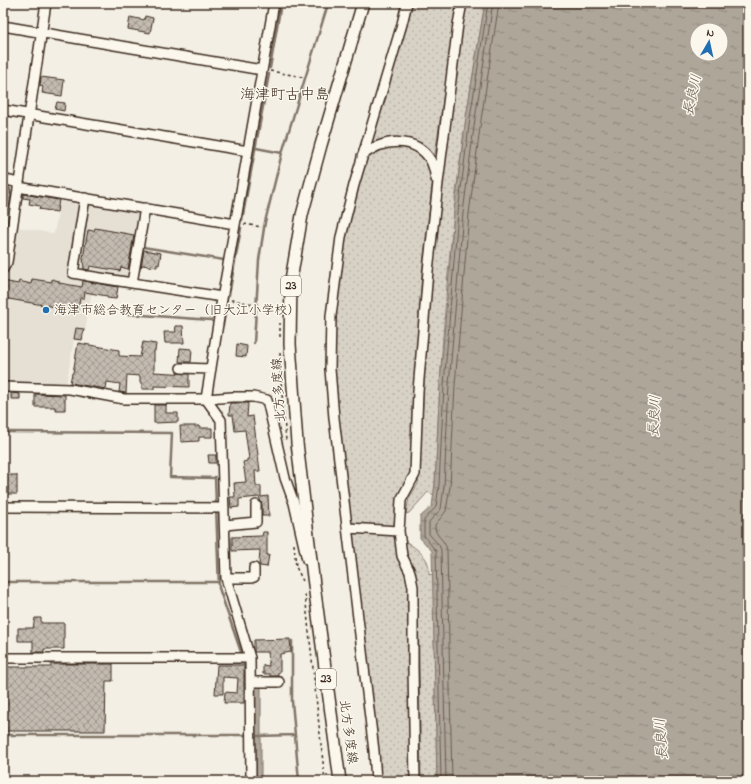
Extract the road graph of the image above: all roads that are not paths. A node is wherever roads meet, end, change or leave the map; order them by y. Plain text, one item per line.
1 (46, 3) edge
2 (274, 3) edge
3 (363, 3) edge
4 (407, 3) edge
5 (462, 3) edge
6 (3, 26) edge
7 (42, 32) junction
8 (262, 70) junction
9 (3, 110) edge
10 (29, 114) junction
11 (248, 151) junction
12 (362, 156) junction
13 (3, 179) edge
14 (438, 183) junction
15 (18, 185) junction
16 (85, 198) junction
17 (145, 208) junction
18 (235, 223) junction
19 (3, 269) edge
20 (132, 283) junction
21 (222, 298) junction
22 (181, 368) dead end
23 (211, 369) junction
24 (3, 387) edge
25 (206, 399) junction
26 (256, 504) dead end
27 (3, 507) edge
28 (219, 508) junction
29 (225, 525) junction
30 (348, 528) junction
31 (399, 531) junction
32 (254, 568) dead end
33 (226, 578) junction
34 (308, 579) junction
35 (3, 658) edge
36 (250, 658) junction
37 (250, 682) junction
38 (279, 682) dead end
39 (251, 781) edge
40 (340, 781) edge
41 (376, 781) edge
42 (415, 781) edge

1 - 7 street
2 - 8 street
3 - 34 main road, 北方多度線 / 23
4 - 12 street
5 - 14 street
6 - 7 street
7 - 8 street
7 - 10 street
8 - 11 street
9 - 10 street
10 - 11 street
10 - 15 street
11 - 18 street
12 - 14 street
12 - 30 street
13 - 15 street
14 - 31 street
15 - 16 street
15 - 19 street
16 - 17 street
16 - 20 street
17 - 18 street
17 - 20 street
18 - 21 street
20 - 21 street
21 - 23 street
22 - 23 street
23 - 25 street
24 - 25 street
25 - 28 street
25 - 34 street
26 - 29 street
27 - 28 street
28 - 29 street
29 - 33 street
30 - 31 street
30 - 41 street
31 - 42 street
32 - 33 street
33 - 36 street
34 - 40 main road, 北方多度線 / 23
35 - 36 street
36 - 37 street
37 - 38 street
37 - 39 street

